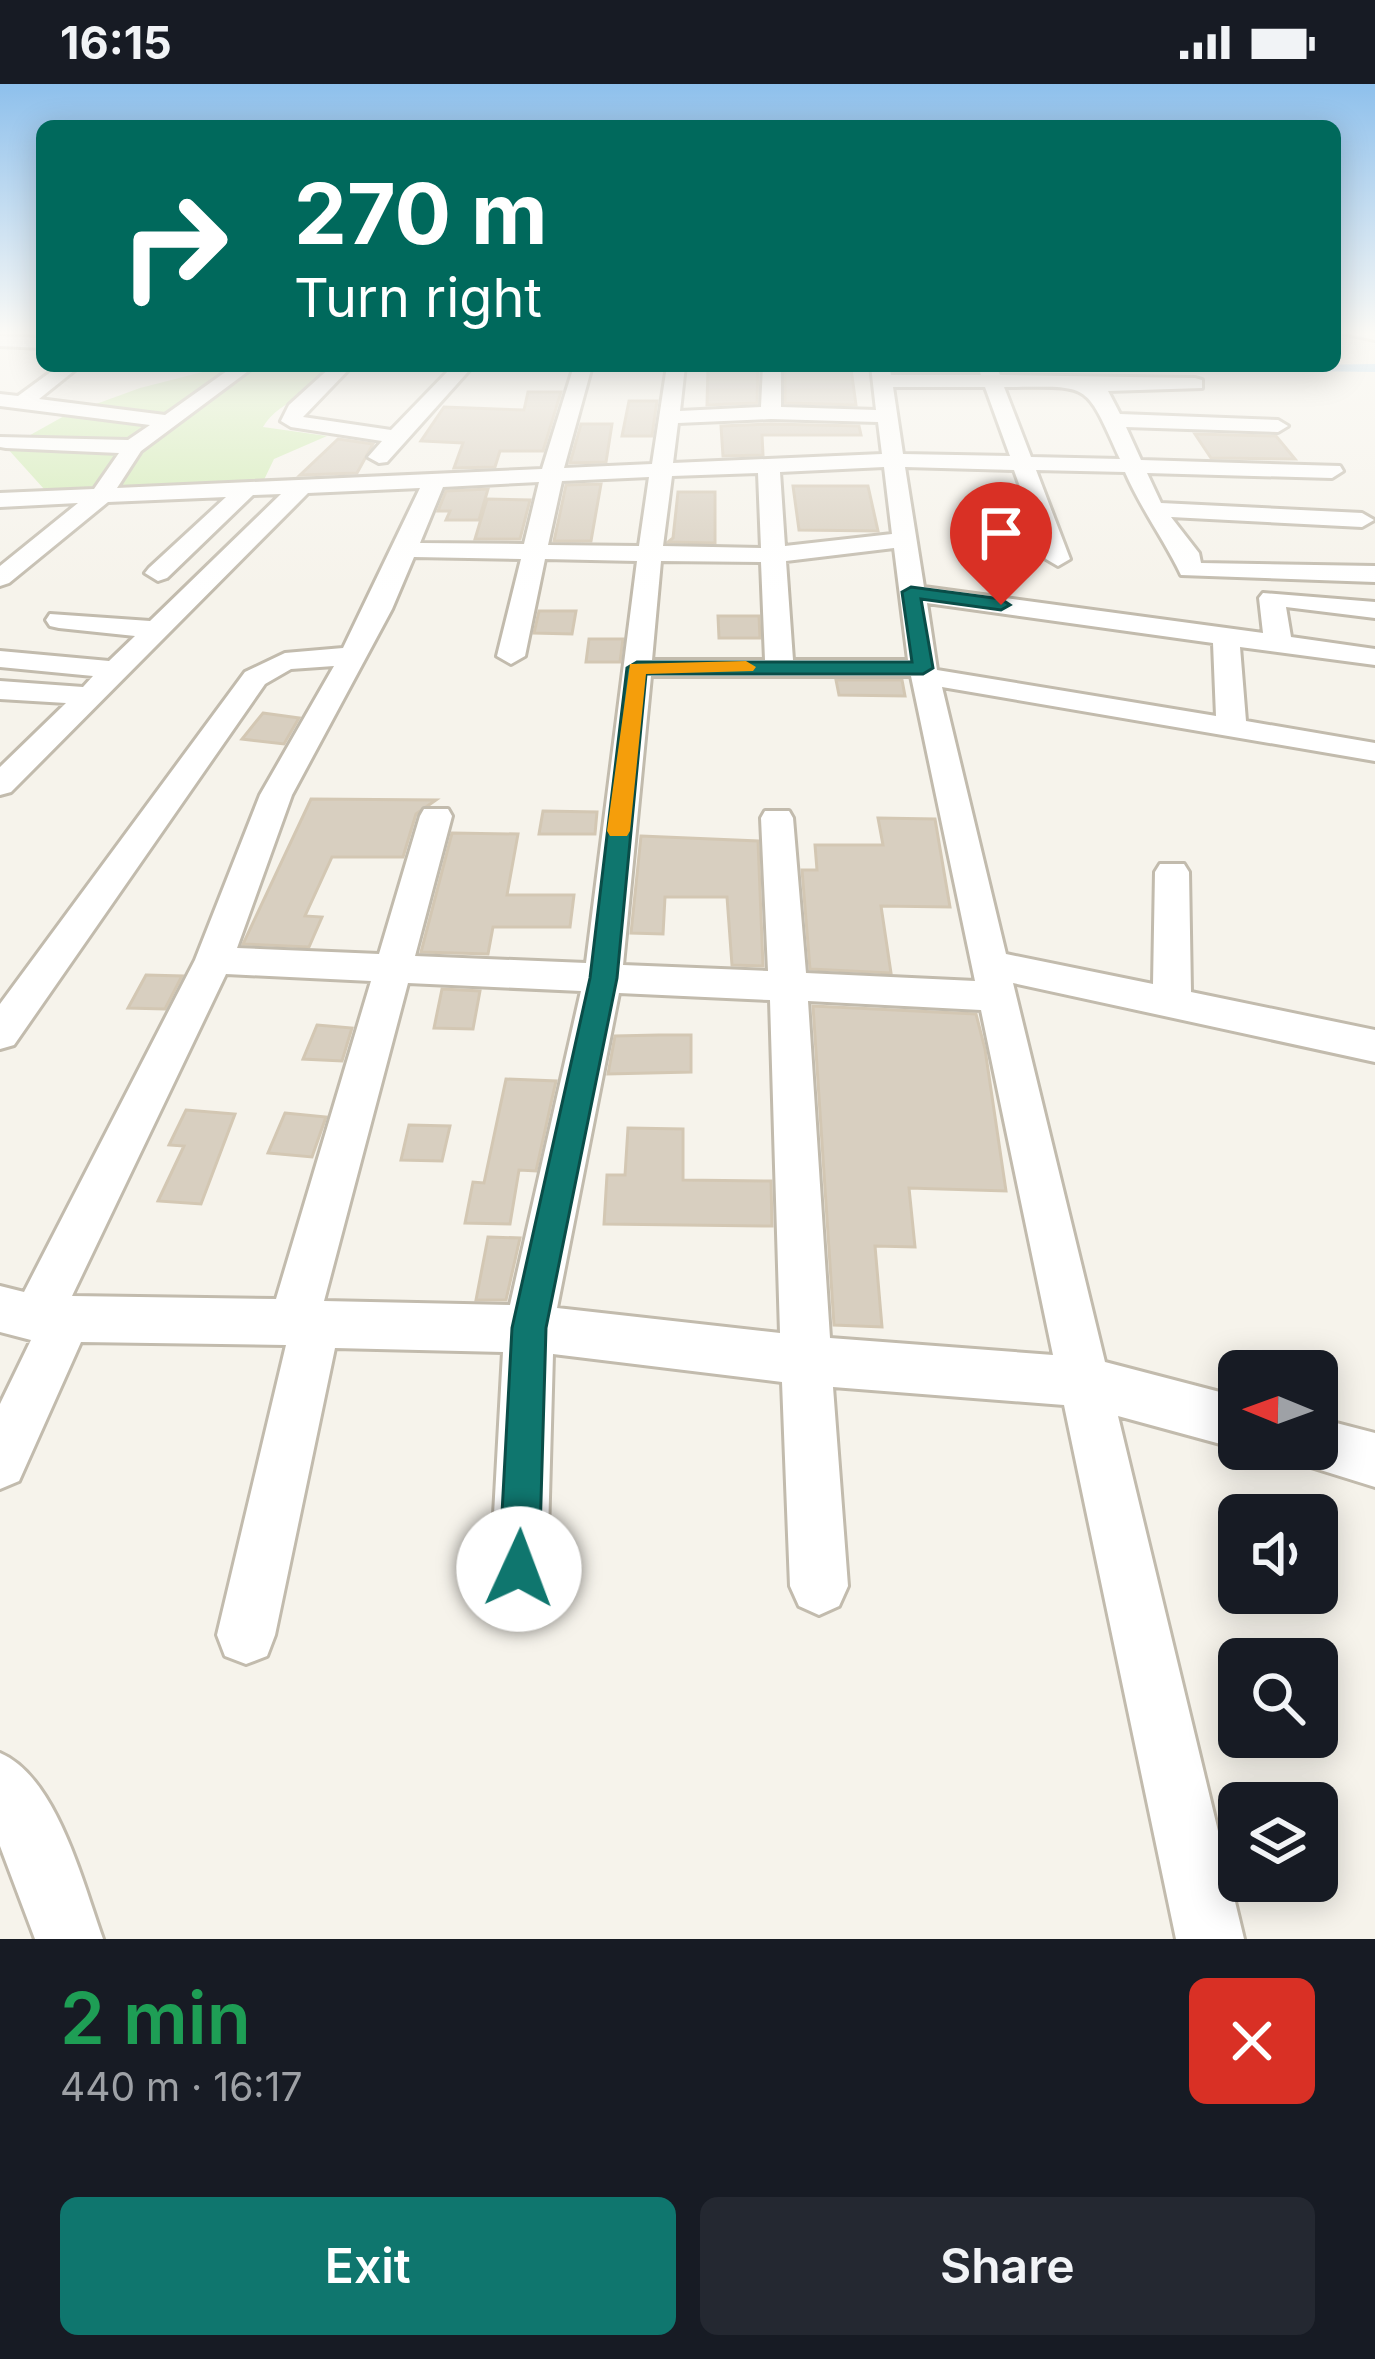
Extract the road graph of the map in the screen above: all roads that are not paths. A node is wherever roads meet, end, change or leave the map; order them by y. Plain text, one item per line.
1 (50, 420) edge
2 (154, 420) edge
3 (292, 420) edge
4 (412, 420) edge
5 (567, 420) edge
6 (668, 420) edge
7 (834, 420) edge
8 (886, 420) edge
9 (1008, 420) edge
10 (1112, 420) joint
11 (167, 421) joint
12 (1278, 426) dead end
13 (398, 437) junction
14 (3, 444) edge
15 (133, 447) junction
16 (892, 460) junction
17 (1024, 462) junction
18 (829, 463) junction
19 (1133, 464) junction
20 (769, 465) junction
21 (663, 470) junction
22 (1332, 471) dead end
23 (551, 475) junction
24 (435, 480) junction
25 (354, 482) junction
26 (303, 485) junction
27 (248, 488) junction
28 (101, 496) junction
29 (0, 500) edge
30 (1153, 509) junction
31 (1362, 520) dead end
32 (904, 540) junction
33 (405, 550) junction
34 (534, 551) junction
35 (650, 553) junction
36 (770, 555) junction
37 (1058, 559) dead end
38 (158, 573) dead end
39 (1375, 574) edge
40 (0, 578) edge
41 (911, 592) junction
42 (1375, 610) edge
43 (59, 620) dead end
44 (161, 630) junction
45 (1226, 635) junction
46 (1278, 643) junction
47 (353, 656) junction
48 (511, 656) dead end
49 (1375, 657) edge
50 (0, 658) edge
51 (779, 667) junction
52 (637, 668) junction
53 (116, 670) junction
54 (924, 672) junction
55 (0, 690) edge
56 (90, 697) junction
57 (1232, 728) junction
58 (1375, 752) edge
59 (14, 758) edge
60 (0, 785) edge
61 (436, 816) dead end
62 (777, 818) dead end
63 (1172, 872) dead end
64 (214, 960) junction
65 (392, 968) junction
66 (603, 978) junction
67 (994, 980) junction
68 (790, 987) junction
69 (1172, 1003) junction
70 (0, 1034) edge
71 (1375, 1046) edge
72 (34, 1316) edge
73 (305, 1323) junction
74 (529, 1328) junction
75 (803, 1360) junction
76 (1086, 1382) junction
77 (1218, 1417) edge
78 (1338, 1450) edge
79 (1375, 1460) edge
80 (0, 1462) edge
81 (519, 1569) dead end
82 (820, 1586) dead end
83 (246, 1635) dead end
84 (0, 1785) edge
85 (19, 1846) edge
86 (69, 1939) edge
87 (1210, 1939) edge

1 - 14 street
2 - 11 street
3 - 13 street
4 - 13 street
5 - 23 street
6 - 21 street
7 - 18 street
8 - 16 street
9 - 17 street
10 - 12 street
10 - 19 street
11 - 15 street
13 - 25 street
14 - 15 street
15 - 28 street
16 - 17 street
16 - 18 street
16 - 32 street
17 - 19 street
17 - 37 street
18 - 20 street
19 - 22 street
19 - 30 street
20 - 21 street
20 - 36 street
21 - 23 street
21 - 35 street
23 - 24 street
23 - 34 street
24 - 25 street
24 - 33 street
25 - 26 street
26 - 27 street
26 - 44 street
27 - 28 street
27 - 38 street
28 - 29 street
28 - 40 street
30 - 31 street
30 - 39 street
32 - 36 street
32 - 41 street
33 - 34 street
33 - 47 street
34 - 35 street
34 - 48 street
35 - 36 street
35 - 52 street
36 - 51 street
41 - 45 street
41 - 54 street
42 - 46 street
43 - 44 street
44 - 53 street
45 - 46 street
45 - 57 street
46 - 49 street
47 - 64 street
47 - 70 street
50 - 53 street
51 - 52 street
51 - 54 street
52 - 66 street
53 - 56 street
54 - 57 street
54 - 67 street
55 - 56 street
56 - 59 street
57 - 58 street
59 - 60 street
61 - 65 street
62 - 68 street
63 - 69 street
64 - 65 street
64 - 72 street
65 - 66 street
65 - 73 street
66 - 68 street
66 - 74 street
67 - 68 street
67 - 69 street
67 - 76 street
68 - 75 street
69 - 71 street
72 - 73 street
72 - 80 street
73 - 74 street
73 - 83 street
74 - 75 street
74 - 81 street
75 - 76 street
75 - 82 street
76 - 77 street
76 - 87 street
78 - 79 street
84 - 85 street
85 - 86 street

